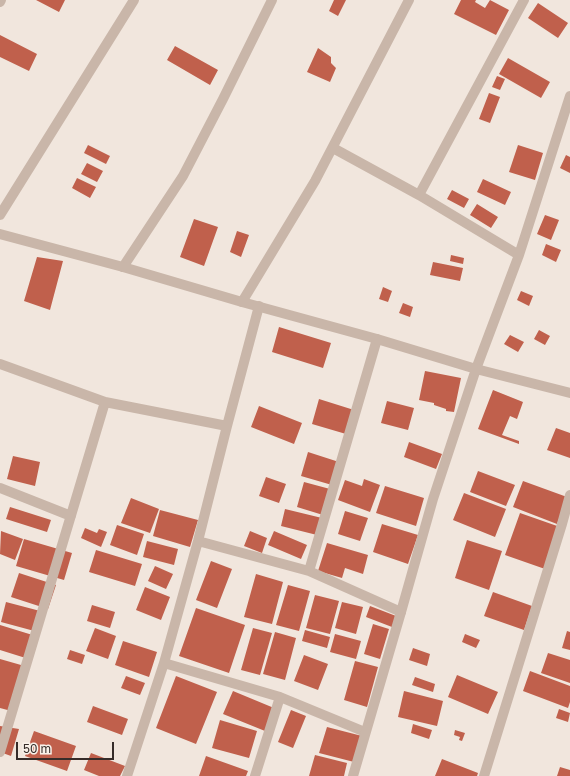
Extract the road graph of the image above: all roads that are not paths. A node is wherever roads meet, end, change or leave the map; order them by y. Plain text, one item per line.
1 (134, 0) edge
2 (272, 0) edge
3 (524, 0) edge
4 (405, 2) edge
5 (570, 96) edge
6 (333, 148) junction
7 (419, 195) junction
8 (0, 215) edge
9 (0, 234) edge
10 (519, 255) junction
11 (123, 267) junction
12 (242, 302) junction
13 (259, 306) junction
14 (377, 338) junction
15 (0, 364) edge
16 (476, 369) junction
17 (570, 393) edge
18 (105, 402) junction
19 (227, 426) junction
20 (0, 488) edge
21 (570, 495) edge
22 (71, 516) junction
23 (566, 525) edge
24 (198, 541) junction
25 (309, 571) junction
26 (401, 612) junction
27 (164, 663) junction
28 (280, 697) junction
29 (365, 732) junction
30 (0, 752) edge
31 (127, 776) edge
32 (256, 776) edge
33 (353, 776) edge
34 (484, 776) edge

1 - 8 street
2 - 11 street
3 - 7 street
4 - 6 street
5 - 10 street
6 - 7 street
6 - 12 street
7 - 10 street
9 - 11 street
10 - 16 street
11 - 12 street
12 - 13 street
13 - 14 street
13 - 19 street
14 - 16 street
14 - 25 street
15 - 18 street
16 - 17 street
16 - 26 street
18 - 19 street
18 - 22 street
19 - 24 street
20 - 22 street
21 - 23 street
22 - 30 street
23 - 34 street
24 - 25 street
24 - 27 street
25 - 26 street
26 - 29 street
27 - 28 street
27 - 31 street
28 - 29 street
28 - 32 street
29 - 33 street

